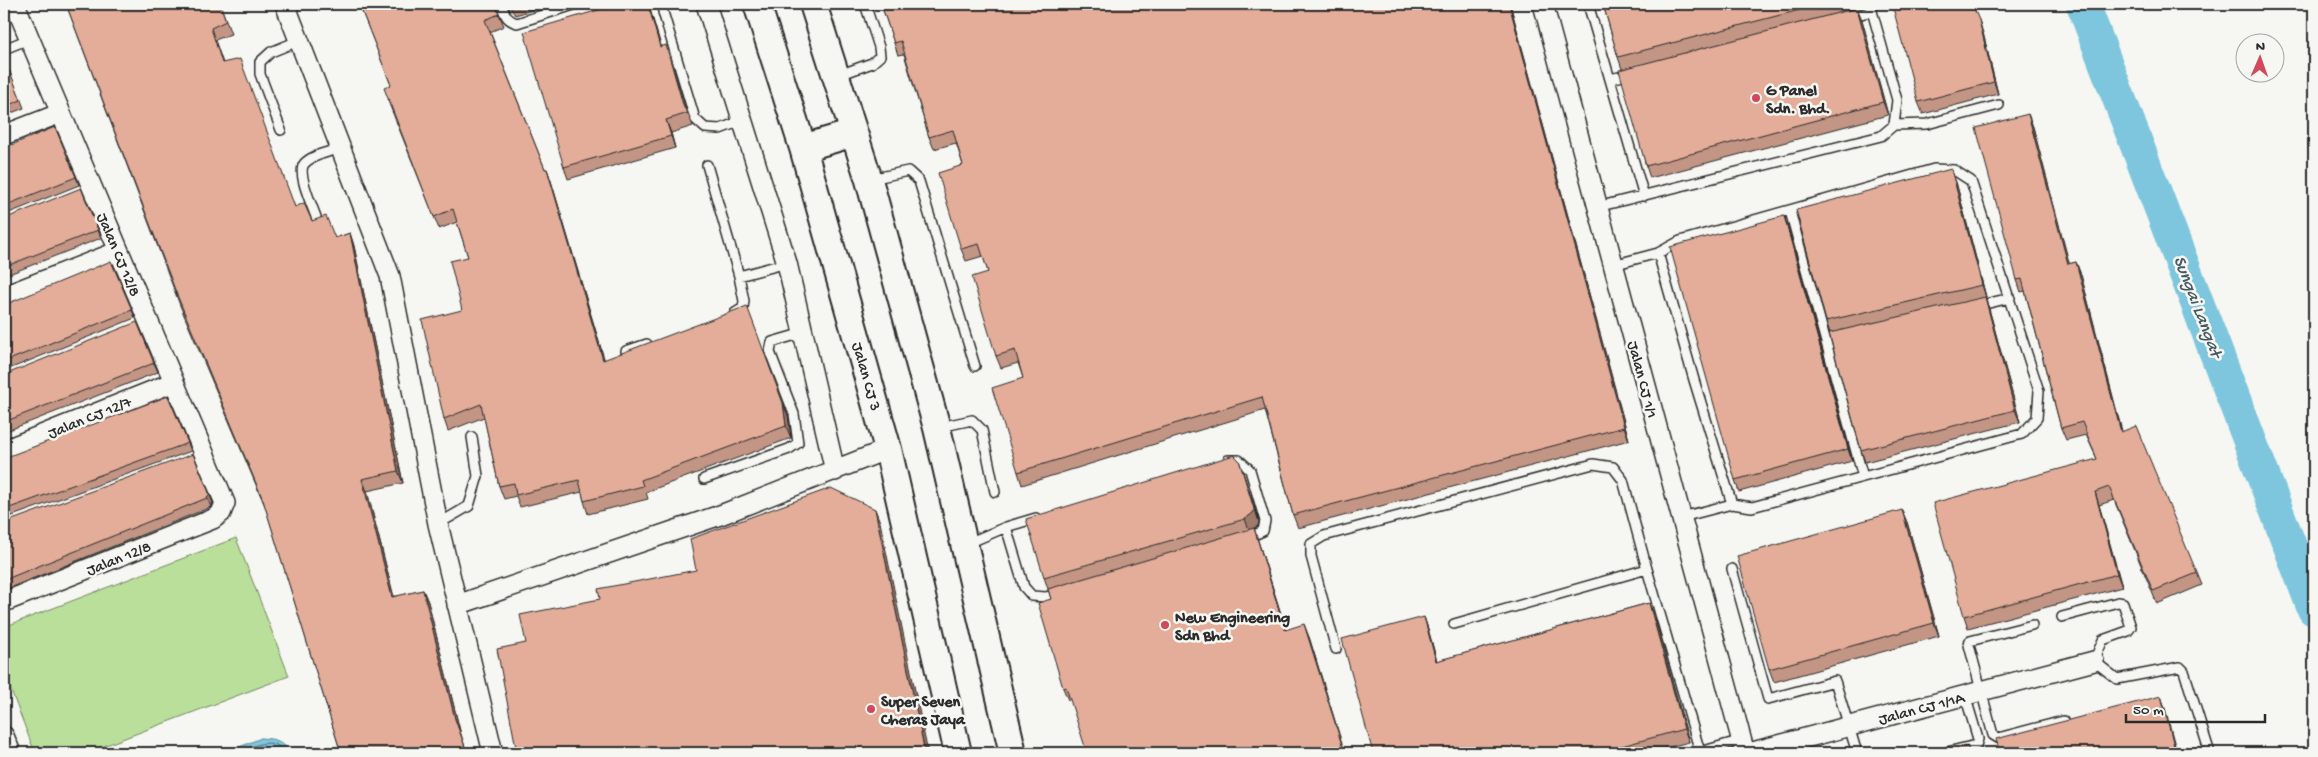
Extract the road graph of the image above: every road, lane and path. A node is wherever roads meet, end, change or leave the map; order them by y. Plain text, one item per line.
1 (15, 4) edge
2 (285, 4) edge
3 (501, 4) edge
4 (577, 4) edge
5 (706, 4) edge
6 (757, 4) edge
7 (814, 4) edge
8 (865, 4) edge
9 (1543, 4) edge
10 (1588, 4) edge
11 (1871, 8) edge
12 (663, 12) dead end
13 (1843, 19) edge
14 (29, 39) junction
15 (298, 41) junction
16 (4, 49) edge
17 (1637, 72) edge
18 (836, 76) junction
19 (1610, 79) junction
20 (1999, 105) dead end
21 (61, 112) junction
22 (744, 120) junction
23 (1894, 126) junction
24 (281, 130) dead end
25 (854, 133) junction
26 (4, 135) edge
27 (340, 148) junction
28 (803, 148) junction
29 (707, 165) dead end
30 (869, 180) junction
31 (1644, 196) junction
32 (1597, 208) junction
33 (1790, 211) junction
34 (316, 217) edge
35 (119, 251) junction
36 (1658, 253) junction
37 (787, 262) junction
38 (1613, 265) junction
39 (739, 276) junction
40 (4, 296) edge
41 (2010, 298) junction
42 (1972, 307) edge
43 (727, 316) edge
44 (803, 333) junction
45 (660, 339) edge
46 (1836, 339) edge
47 (1826, 341) junction
48 (626, 351) edge
49 (975, 366) dead end
50 (174, 382) junction
51 (937, 428) junction
52 (472, 437) dead end
53 (4, 450) edge
54 (888, 450) junction
55 (1218, 463) edge
56 (835, 472) junction
57 (1863, 477) junction
58 (704, 478) dead end
59 (996, 492) dead end
60 (225, 504) joint
61 (1732, 504) junction
62 (1043, 516) edge
63 (1682, 517) junction
64 (438, 524) junction
65 (1006, 527) junction
66 (1234, 542) edge
67 (964, 545) junction
68 (1647, 569) junction
69 (1732, 569) dead end
70 (1064, 592) edge
71 (4, 602) edge
72 (458, 605) junction
73 (2062, 617) dead end
74 (1454, 624) dead end
75 (2032, 625) dead end
76 (1336, 649) dead end
77 (2094, 661) junction
78 (1974, 693) junction
79 (2063, 721) edge
80 (1848, 727) junction
81 (4, 736) edge
82 (1745, 749) edge
83 (2209, 750) dead end
84 (11, 753) edge
85 (493, 753) edge
86 (958, 753) edge
87 (1014, 753) edge
88 (1697, 753) edge
89 (1857, 753) edge
90 (1942, 753) edge

1 - 14 street, Jalan CJ 12/8
2 - 15 street
3 - 4 lane
5 - 22 street
6 - 28 street, Jalan CJ 3
7 - 18 street
8 - 18 lane
9 - 32 street, Jalan CJ 1/1
10 - 19 lane
11 - 13 lane
11 - 23 lane
12 - 22 lane
14 - 16 lane
14 - 21 street, Jalan CJ 12/8
15 - 24 lane
15 - 27 street
17 - 19 lane
18 - 25 street
19 - 31 lane
20 - 23 lane
21 - 26 street
21 - 35 street, Jalan CJ 12/8
22 - 37 street
23 - 31 lane
25 - 28 street
25 - 30 street
27 - 34 lane
27 - 64 street
28 - 54 street, Jalan CJ 3
29 - 39 lane
30 - 49 lane
30 - 51 street
31 - 32 lane
32 - 38 street, Jalan CJ 1/1
33 - 36 lane
33 - 41 lane
33 - 47 lane
35 - 40 street
35 - 50 street, Jalan CJ 12/8
36 - 38 lane
36 - 61 lane
37 - 39 lane
37 - 44 street
38 - 63 street, Jalan CJ 1/1
39 - 43 lane
41 - 42 lane
41 - 57 lane
44 - 56 street
44 - 58 lane
45 - 48 lane
46 - 47 lane
47 - 57 lane
50 - 53 street, Jalan CJ 12/7
50 - 60 street, Jalan CJ 12/8
51 - 59 lane
51 - 67 street
52 - 64 lane
54 - 56 street
54 - 86 street, Jalan CJ 3
55 - 66 lane
56 - 72 street
57 - 61 lane
60 - 71 street, Jalan 12/8
61 - 63 lane
62 - 65 lane
63 - 82 street, Jalan CJ 1/1
64 - 72 street
65 - 67 lane
65 - 70 lane
67 - 87 street
68 - 74 lane
68 - 76 lane
68 - 88 lane
69 - 80 lane
72 - 85 street
73 - 77 lane
75 - 78 lane
77 - 78 street, Jalan CJ 1/1A
77 - 83 lane
78 - 79 lane
78 - 80 street, Jalan CJ 1/1A
78 - 90 lane
80 - 82 street, Jalan CJ 1/1A
80 - 89 lane
81 - 84 street
82 - 88 lane

